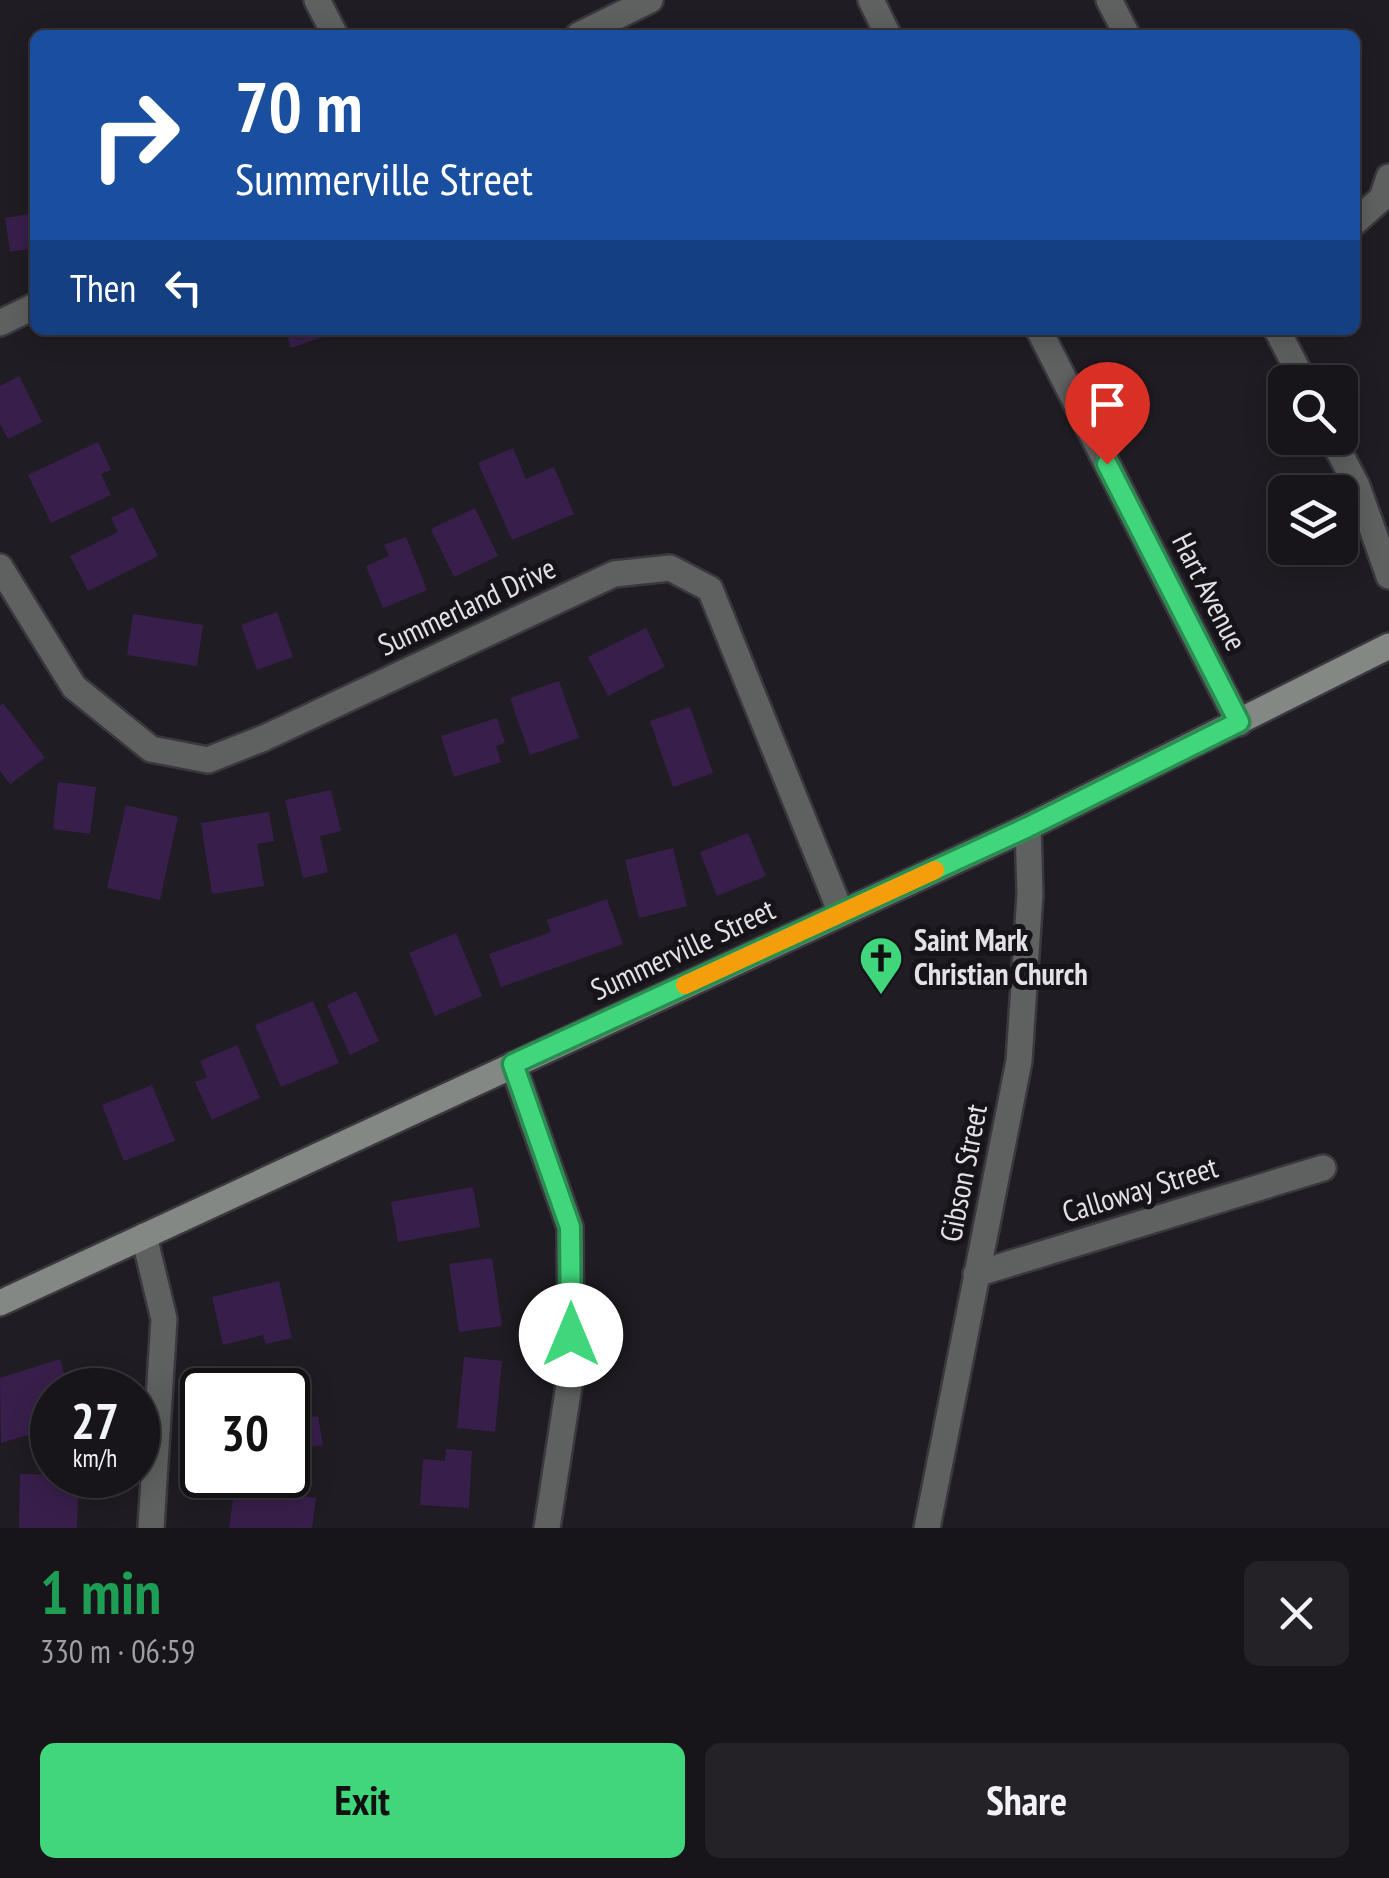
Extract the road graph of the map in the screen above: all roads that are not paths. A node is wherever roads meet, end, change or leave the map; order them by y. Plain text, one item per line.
1 (318, 0) edge
2 (650, 0) edge
3 (870, 0) edge
4 (1109, 0) edge
5 (333, 30) edge
6 (589, 30) edge
7 (885, 30) edge
8 (1124, 30) edge
9 (1389, 177) edge
10 (1360, 218) edge
11 (30, 308) edge
12 (0, 323) edge
13 (1042, 335) edge
14 (1280, 335) edge
15 (1295, 365) edge
16 (1341, 455) edge
17 (0, 567) edge
18 (1389, 576) edge
19 (1389, 646) edge
20 (1239, 722) junction
21 (1028, 827) junction
22 (841, 913) junction
23 (513, 1064) junction
24 (1323, 1168) dead end
25 (144, 1236) junction
26 (976, 1274) junction
27 (0, 1302) edge
28 (151, 1528) edge
29 (547, 1528) edge
30 (927, 1528) edge

1 - 5 street
2 - 6 street
3 - 7 street
4 - 8 street
9 - 10 street
11 - 12 street
13 - 20 street, Hart Avenue
14 - 15 street
16 - 18 street
17 - 22 street, Summerland Drive
19 - 20 street, Summerville Street
20 - 21 street, Summerville Street
21 - 22 street, Summerville Street
21 - 26 street, Gibson Street
22 - 23 street, Summerville Street
23 - 25 street, Summerville Street
23 - 29 street
24 - 26 street, Calloway Street
25 - 27 street, Summerville Street
25 - 28 street
26 - 30 street, Gibson Street

